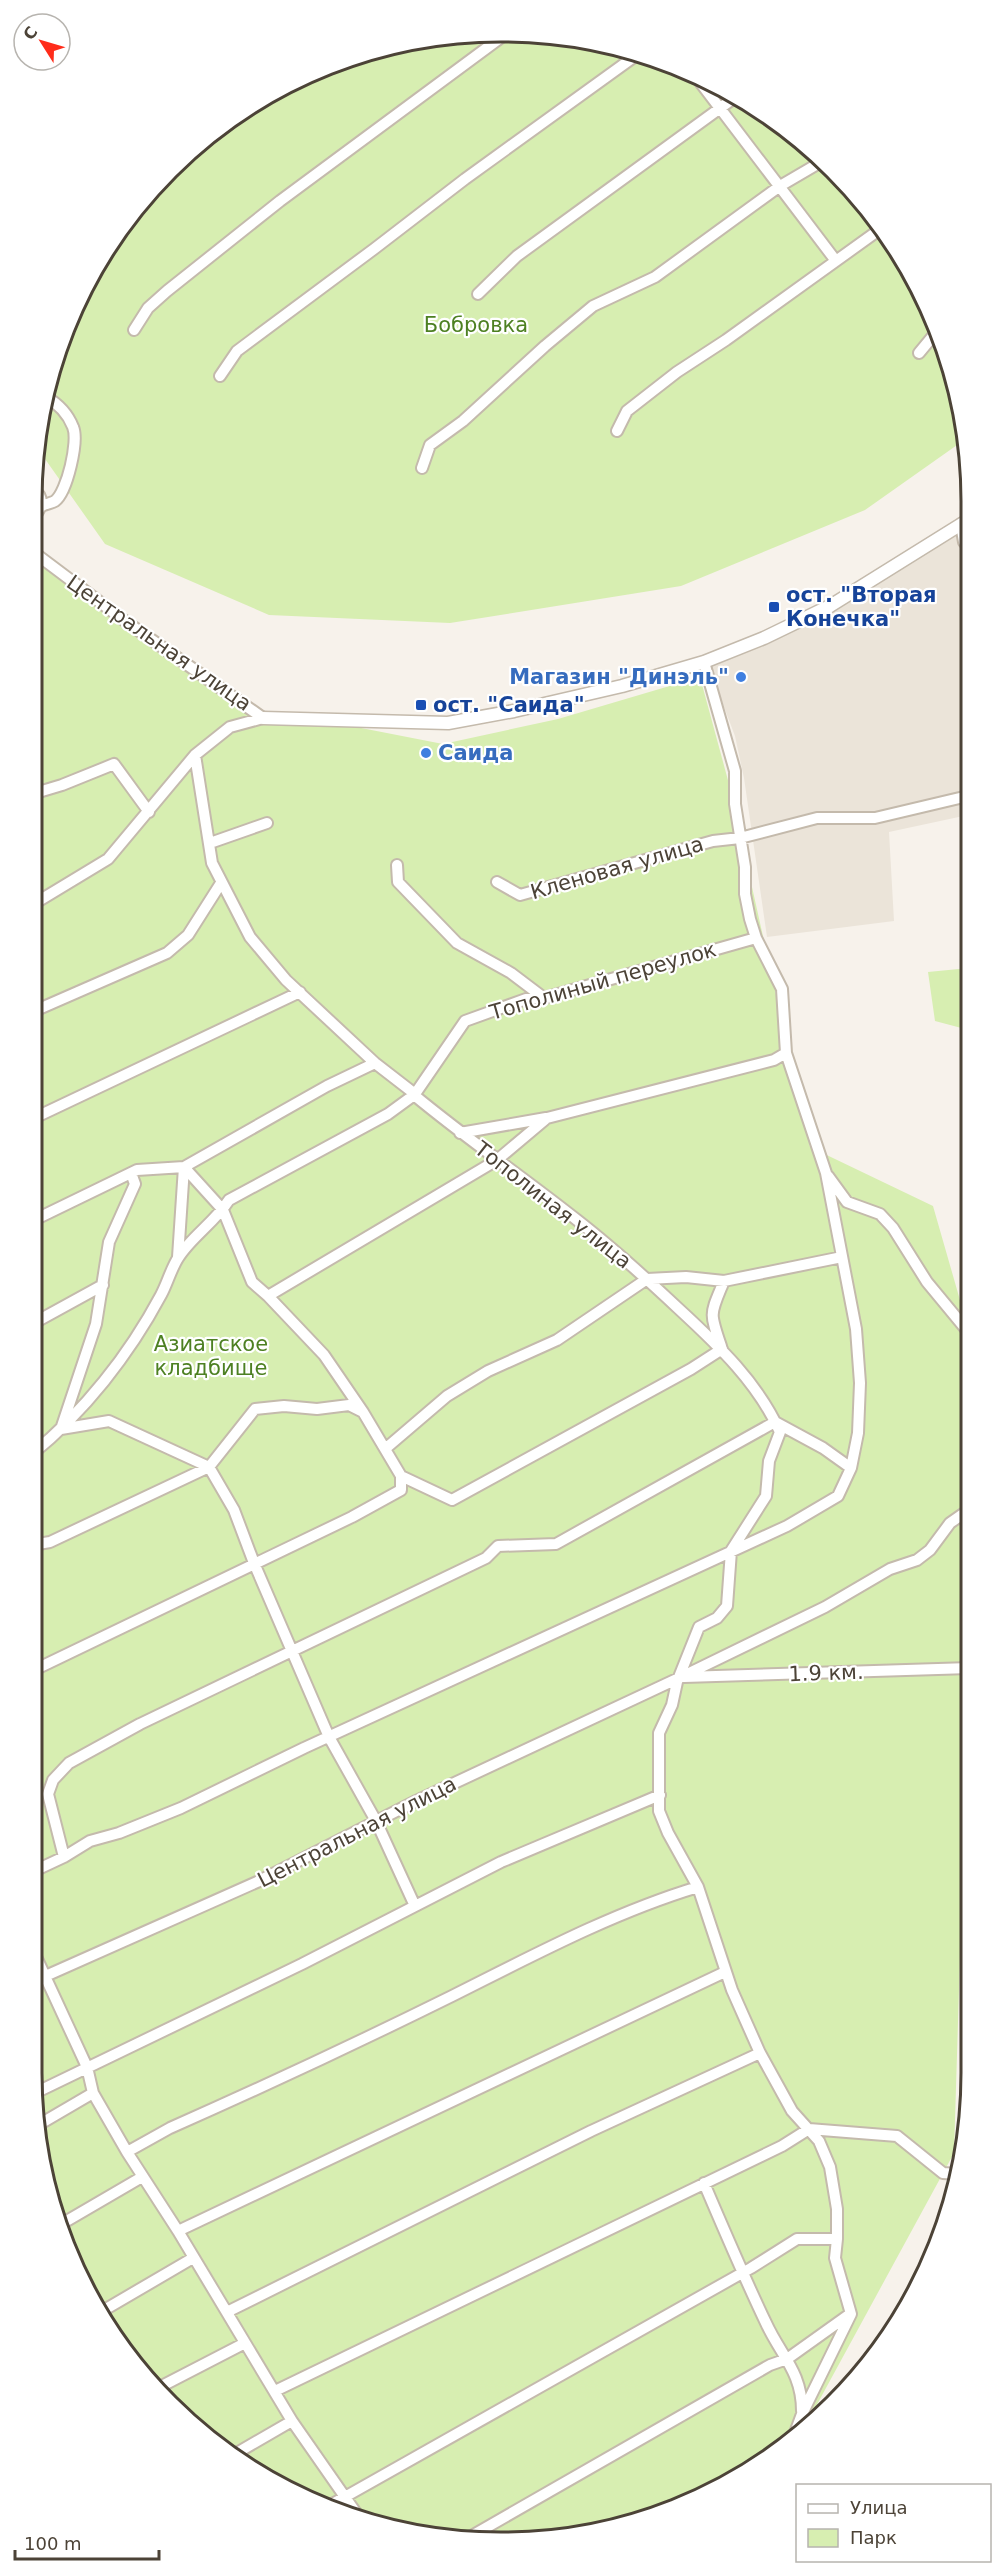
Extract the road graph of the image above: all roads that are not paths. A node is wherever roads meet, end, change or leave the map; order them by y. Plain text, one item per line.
1 (495, 42) edge
2 (629, 60) edge
3 (705, 89) edge
4 (728, 102) edge
5 (719, 108) junction
6 (814, 166) edge
7 (780, 186) junction
8 (874, 233) edge
9 (836, 261) junction
10 (478, 294) dead end
11 (134, 330) dead end
12 (931, 339) edge
13 (919, 353) dead end
14 (220, 376) dead end
15 (54, 401) edge
16 (618, 431) dead end
17 (422, 468) dead end
18 (42, 506) edge
19 (961, 524) edge
20 (42, 559) edge
21 (704, 662) junction
22 (263, 718) junction
23 (195, 755) junction
24 (42, 791) edge
25 (961, 798) edge
26 (149, 812) junction
27 (267, 823) dead end
28 (740, 838) junction
29 (210, 843) junction
30 (397, 865) dead end
31 (497, 882) dead end
32 (221, 883) junction
33 (42, 898) edge
34 (756, 938) junction
35 (300, 992) junction
36 (544, 998) junction
37 (42, 1008) edge
38 (786, 1053) junction
39 (375, 1063) junction
40 (415, 1095) junction
41 (42, 1114) edge
42 (547, 1118) junction
43 (460, 1133) junction
44 (497, 1160) junction
45 (184, 1167) junction
46 (130, 1173) junction
47 (826, 1173) junction
48 (223, 1210) junction
49 (42, 1216) edge
50 (178, 1257) junction
51 (842, 1257) junction
52 (647, 1279) junction
53 (724, 1281) junction
54 (103, 1285) junction
55 (268, 1296) junction
56 (42, 1319) edge
57 (961, 1323) edge
58 (722, 1349) junction
59 (363, 1412) junction
60 (775, 1422) junction
61 (61, 1430) junction
62 (42, 1446) edge
63 (385, 1449) junction
64 (209, 1467) junction
65 (851, 1468) junction
66 (401, 1476) junction
67 (961, 1515) edge
68 (42, 1542) edge
69 (731, 1551) junction
70 (254, 1563) junction
71 (292, 1650) junction
72 (42, 1666) edge
73 (961, 1668) edge
74 (681, 1677) junction
75 (329, 1737) junction
76 (660, 1795) junction
77 (376, 1821) junction
78 (64, 1857) junction
79 (42, 1867) edge
80 (698, 1887) junction
81 (415, 1906) junction
82 (42, 1971) edge
83 (725, 1972) junction
84 (44, 1976) junction
85 (760, 2053) junction
86 (87, 2067) junction
87 (43, 2090) edge
88 (93, 2092) junction
89 (45, 2121) edge
90 (809, 2129) junction
91 (127, 2152) junction
92 (949, 2173) edge
93 (142, 2177) junction
94 (704, 2183) junction
95 (66, 2221) edge
96 (178, 2231) junction
97 (837, 2239) junction
98 (193, 2258) junction
99 (742, 2272) junction
100 (107, 2308) edge
101 (227, 2312) junction
102 (851, 2314) junction
103 (245, 2343) junction
104 (787, 2359) junction
105 (165, 2384) edge
106 (274, 2391) junction
107 (802, 2414) junction
108 (292, 2421) junction
109 (799, 2422) edge
110 (240, 2451) edge
111 (345, 2497) junction
112 (337, 2501) edge
113 (352, 2507) edge
114 (480, 2531) edge

1 - 11 street
2 - 14 street
3 - 5 street
4 - 5 street
5 - 7 street
5 - 10 street
6 - 7 street
7 - 9 street
7 - 17 street
8 - 9 street
9 - 16 street
12 - 13 street
15 - 18 street
19 - 21 street, Центральная улица
20 - 22 street, Центральная улица
21 - 22 street, Центральная улица
21 - 28 street
22 - 23 street
23 - 26 street
23 - 29 street, Тополиная улица
24 - 26 street
25 - 28 street, Кленовая улица
26 - 33 street
27 - 29 street
28 - 31 street, Кленовая улица
28 - 34 street
29 - 32 street, Тополиная улица
30 - 36 street
32 - 35 street, Тополиная улица
32 - 37 street
34 - 36 street, Тополиный переулок
34 - 38 street
35 - 39 street, Тополиная улица
35 - 41 street
36 - 40 street, Тополиный переулок
38 - 42 street
38 - 47 street
39 - 40 street, Тополиная улица
39 - 45 street
40 - 43 street, Тополиная улица
40 - 48 street, Тополиный переулок
42 - 43 street
42 - 44 street
43 - 44 street, Тополиная улица
44 - 52 street, Тополиная улица
44 - 55 street
45 - 46 street
45 - 48 street
45 - 50 street
46 - 49 street
46 - 54 street
47 - 51 street
47 - 57 street
48 - 50 street, Тополиный переулок
48 - 55 street
50 - 61 street
51 - 53 street
51 - 65 street
52 - 53 street
52 - 58 street, Тополиная улица
52 - 63 street
53 - 58 street
54 - 56 street
54 - 61 street
55 - 59 street
58 - 60 street, Тополиная улица
58 - 66 street
59 - 63 street
59 - 64 street
60 - 65 street
60 - 69 street
60 - 71 street
61 - 62 street
61 - 64 street
63 - 66 street
64 - 68 street
64 - 70 street
65 - 69 street
66 - 70 street
67 - 74 street, Центральная улица
69 - 74 street
69 - 75 street
70 - 71 street
70 - 72 street
71 - 75 street
71 - 78 street
73 - 74 street, 1.9 км.
74 - 76 street
74 - 77 street, Центральная улица
75 - 77 street
75 - 78 street
76 - 80 street
76 - 81 street
77 - 81 street
77 - 84 street, Центральная улица
78 - 79 street
80 - 83 street
80 - 91 street
81 - 86 street
82 - 84 street
83 - 85 street
83 - 96 street
84 - 86 street
85 - 90 street
85 - 101 street
86 - 87 street
86 - 88 street
88 - 89 street
88 - 91 street
90 - 92 street
90 - 94 street
90 - 97 street
91 - 93 street
93 - 95 street
93 - 96 street
94 - 99 street
94 - 106 street
96 - 98 street
97 - 99 street
97 - 102 street
98 - 100 street
98 - 101 street
99 - 104 street
99 - 111 street
101 - 103 street
102 - 104 street
102 - 107 street
103 - 105 street
103 - 106 street
104 - 107 street
104 - 114 street
106 - 108 street
107 - 109 street
108 - 110 street
108 - 111 street
111 - 112 street
111 - 113 street

